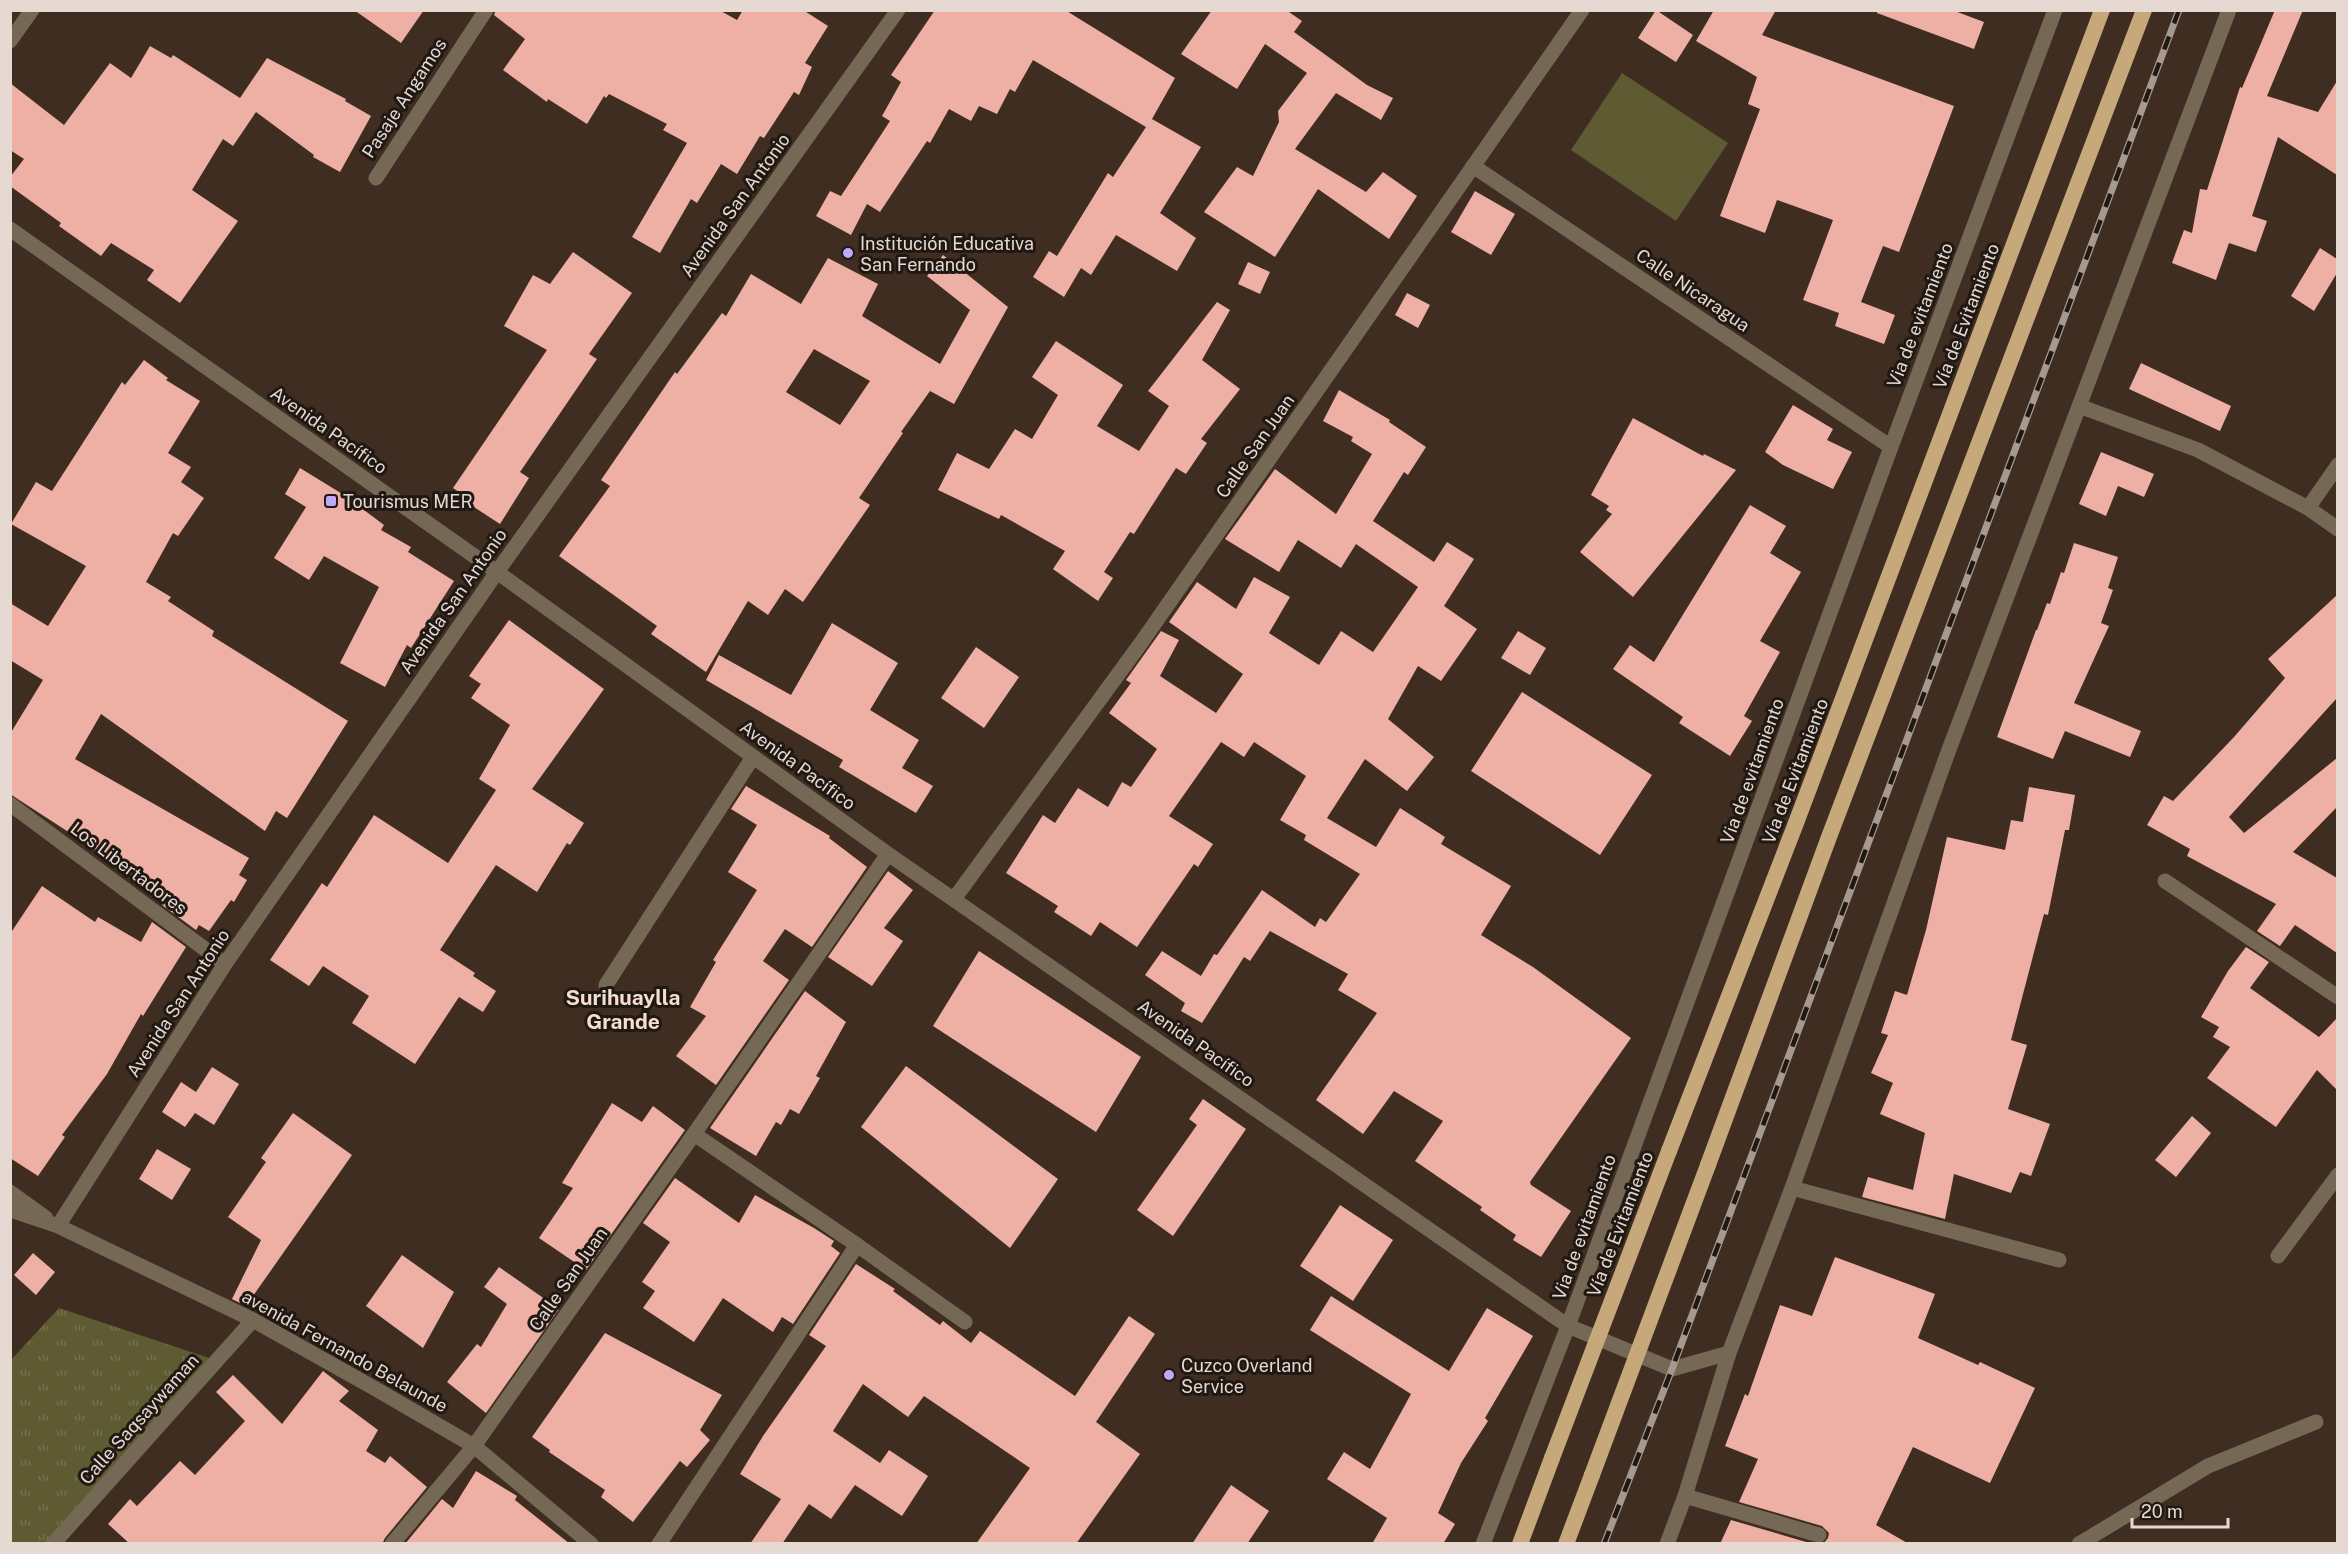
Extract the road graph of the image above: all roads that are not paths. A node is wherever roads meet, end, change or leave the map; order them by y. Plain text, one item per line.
1 (32, 10) edge
2 (486, 10) edge
3 (898, 10) edge
4 (1582, 10) edge
5 (2055, 10) edge
6 (2102, 10) edge
7 (2144, 10) edge
8 (2229, 10) edge
9 (10, 41) edge
10 (1473, 166) junction
11 (376, 178) dead end
12 (10, 229) edge
13 (2079, 406) junction
14 (1891, 447) junction
15 (2337, 465) edge
16 (2308, 508) junction
17 (2337, 529) edge
18 (497, 572) junction
19 (753, 757) junction
20 (10, 804) edge
21 (888, 854) junction
22 (2165, 881) dead end
23 (954, 899) junction
24 (225, 964) junction
25 (606, 985) dead end
26 (2337, 997) edge
27 (694, 1134) junction
28 (2337, 1175) edge
29 (1792, 1188) junction
30 (10, 1192) edge
31 (10, 1210) edge
32 (58, 1226) junction
33 (857, 1245) junction
34 (2278, 1256) dead end
35 (2059, 1260) dead end
36 (254, 1320) junction
37 (965, 1322) dead end
38 (1568, 1326) junction
39 (1729, 1353) junction
40 (2316, 1422) dead end
41 (474, 1446) junction
42 (1684, 1496) junction
43 (1819, 1535) dead end
44 (53, 1544) edge
45 (392, 1544) edge
46 (591, 1544) edge
47 (659, 1544) edge
48 (1483, 1544) edge
49 (1521, 1544) edge
50 (1566, 1544) edge
51 (1667, 1544) edge
52 (2079, 1544) edge

1 - 9 street
2 - 11 street, Pasaje Angamos
3 - 18 street, Avenida San Antonio
4 - 10 street, Calle San Juan
5 - 14 street, Via de evitamiento
6 - 49 highway, Vía de Evitamiento, bridge
7 - 50 highway, bridge
8 - 13 street
10 - 14 street, Calle Nicaragua
10 - 23 street, Calle San Juan
12 - 18 street, Avenida Pacífico
13 - 16 street
13 - 29 street
14 - 38 street, Via de evitamiento
15 - 16 street
16 - 17 street
18 - 19 street, Avenida Pacífico
18 - 24 street, Avenida San Antonio
19 - 21 street, Avenida Pacífico
19 - 25 street
20 - 24 street, Los Libertadores
21 - 23 street, Avenida Pacífico
21 - 27 street, Calle San Juan
22 - 26 street
23 - 38 street, Avenida Pacífico
24 - 32 street, Avenida San Antonio
27 - 33 street
27 - 41 street, Calle San Juan
28 - 34 street
29 - 35 street
29 - 39 street
30 - 32 street
31 - 32 street
32 - 36 street, avenida Fernando Belaunde
33 - 37 street
33 - 47 street
36 - 41 street, avenida Fernando Belaunde
36 - 44 street, Calle Saqsaywaman
38 - 39 street, Avenida Pacífico
38 - 48 street, Via de evitamiento
39 - 42 street
40 - 52 street
41 - 45 street, Calle San Juan
41 - 46 street, avenida Fernando Belaunde
42 - 43 street
42 - 51 street

